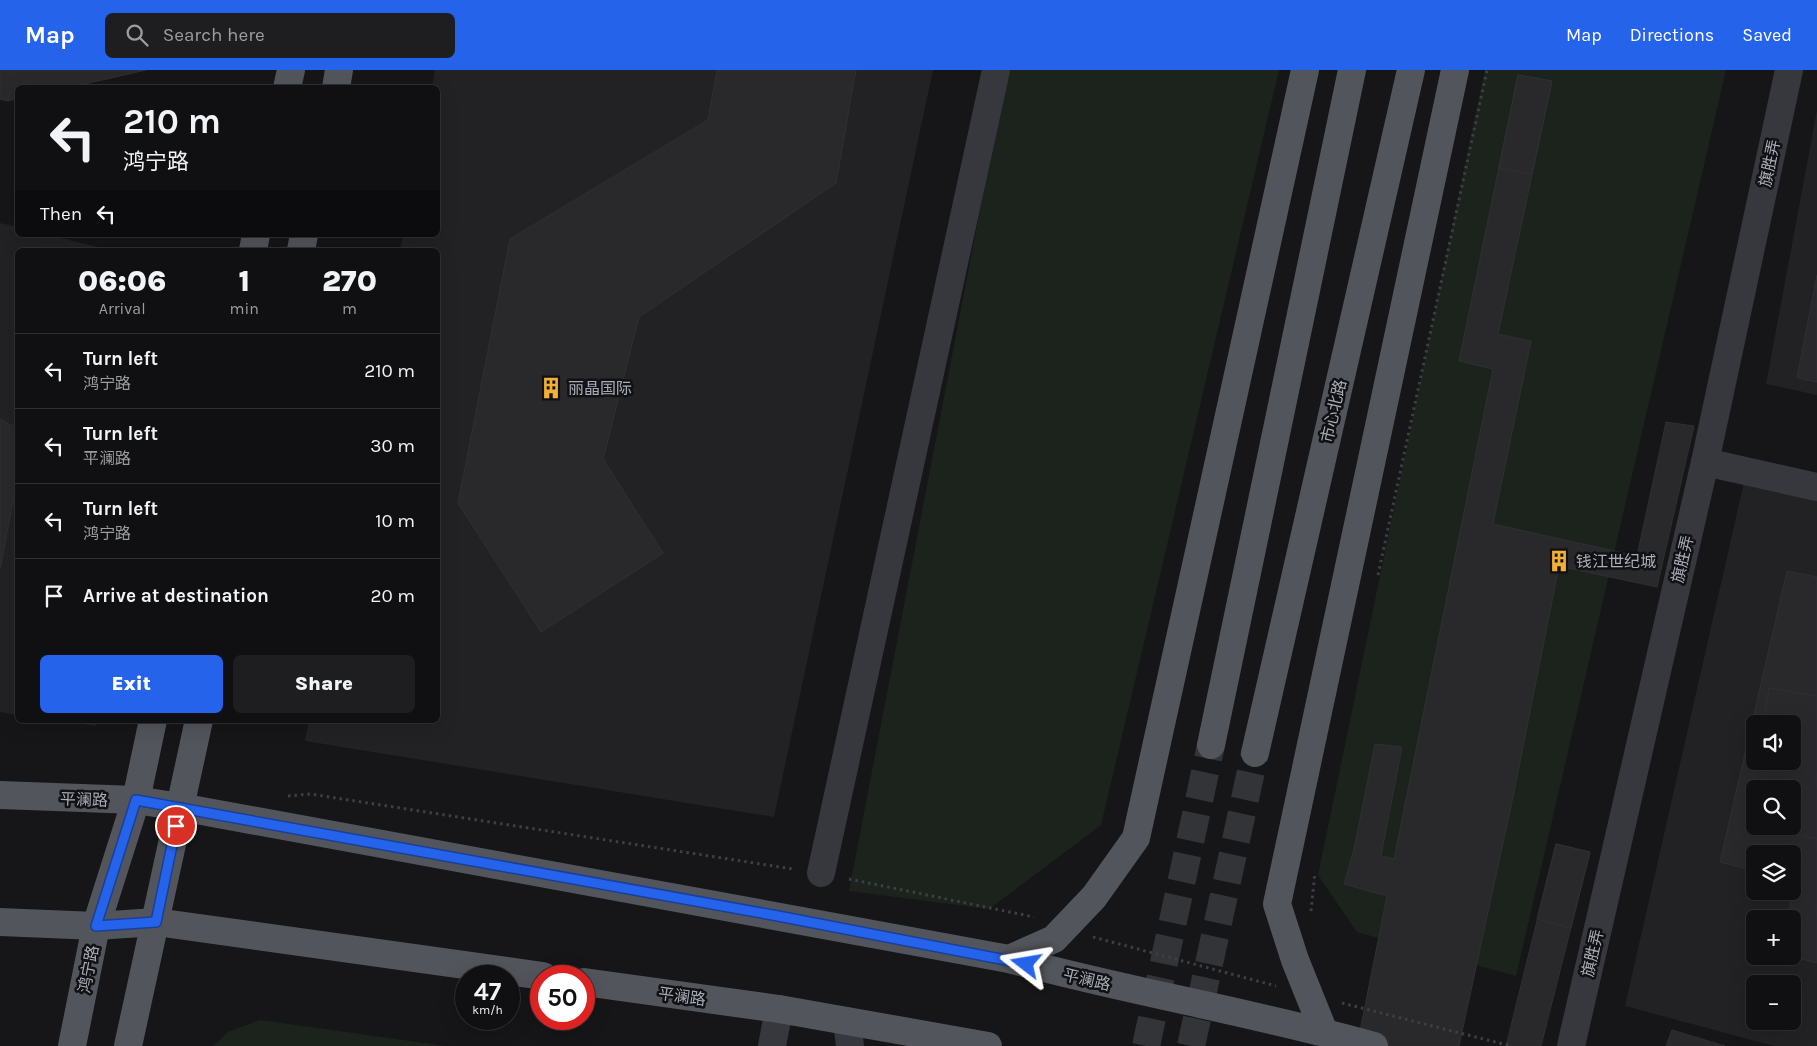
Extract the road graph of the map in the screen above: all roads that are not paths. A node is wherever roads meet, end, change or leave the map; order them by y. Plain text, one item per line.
1 (291, 70) edge
2 (340, 70) edge
3 (996, 70) edge
4 (1305, 70) edge
5 (1352, 70) edge
6 (1411, 70) edge
7 (1455, 70) edge
8 (1789, 70) edge
9 (288, 85) edge
10 (337, 85) edge
11 (1705, 462) junction
12 (1817, 487) edge
13 (152, 723) edge
14 (198, 723) edge
15 (1210, 745) tunnel mouth
16 (1255, 753) tunnel mouth
17 (0, 795) edge
18 (136, 800) junction
19 (180, 807) junction
20 (821, 873) road end
21 (0, 922) edge
22 (156, 922) junction
23 (96, 926) junction
24 (1009, 959) junction
25 (530, 974) edge
26 (595, 984) edge
27 (779, 1010) junction
28 (1324, 1032) junction
29 (848, 1033) edge
30 (72, 1046) edge
31 (128, 1046) edge
32 (772, 1046) edge
33 (988, 1046) edge
34 (1374, 1046) edge
35 (1571, 1046) edge

1 - 9 main road
2 - 10 main road
3 - 20 street
4 - 24 main road
5 - 15 main road
6 - 16 main road, 市心北路
7 - 28 main road
8 - 11 street, 旗胜弄
11 - 12 street
11 - 35 street, 旗胜弄
13 - 18 main road, 鸿宁路
14 - 19 main road
17 - 18 main road, 平澜路
18 - 19 main road, 平澜路
18 - 23 main road, 鸿宁路
19 - 22 main road
19 - 24 main road, 平澜路
21 - 23 main road
22 - 23 main road
22 - 25 main road
22 - 31 main road
23 - 30 main road, 鸿宁路
24 - 28 main road, 平澜路
26 - 27 main road, 平澜路
27 - 29 main road, 平澜路
27 - 32 street
28 - 34 main road, 平澜路
29 - 33 main road, 平澜路

